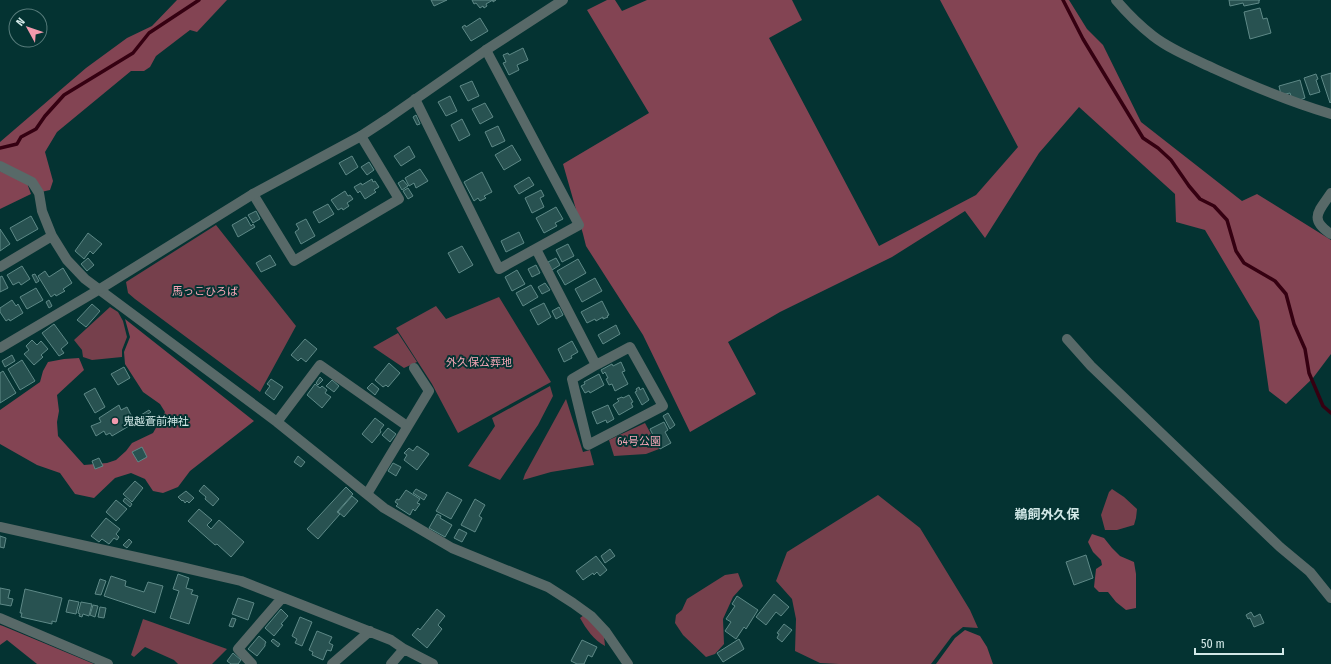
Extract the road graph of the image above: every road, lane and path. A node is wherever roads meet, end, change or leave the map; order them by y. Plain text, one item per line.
1 (563, 0) edge
2 (1116, 0) edge
3 (486, 50) junction
4 (416, 99) junction
5 (1331, 114) edge
6 (360, 136) junction
7 (0, 166) edge
8 (1331, 193) edge
9 (253, 194) junction
10 (1331, 234) edge
11 (52, 236) junction
12 (536, 249) junction
13 (0, 267) edge
14 (100, 289) junction
15 (1067, 339) dead end
16 (0, 348) edge
17 (596, 365) junction
18 (414, 368) dead end
19 (277, 422) junction
20 (407, 426) junction
21 (367, 494) junction
22 (0, 527) edge
23 (282, 598) junction
24 (1331, 598) edge
25 (0, 618) edge
26 (370, 631) junction
27 (404, 649) junction
28 (108, 664) edge
29 (252, 664) edge
30 (332, 664) edge
31 (391, 664) edge
32 (433, 664) edge
33 (628, 664) edge

1 - 3 street
2 - 5 street
3 - 4 street
3 - 12 street
4 - 6 street
4 - 12 street
6 - 9 street
6 - 9 street
7 - 11 street
8 - 10 street
9 - 14 street
11 - 13 street
11 - 14 street
12 - 17 street
14 - 16 street
14 - 19 street
15 - 24 street
17 - 17 street
18 - 20 street
19 - 20 street
19 - 21 street
20 - 21 street
21 - 33 street
22 - 23 street
23 - 26 street
23 - 29 street
25 - 28 street
26 - 27 street
26 - 30 street
27 - 31 street
27 - 32 street

